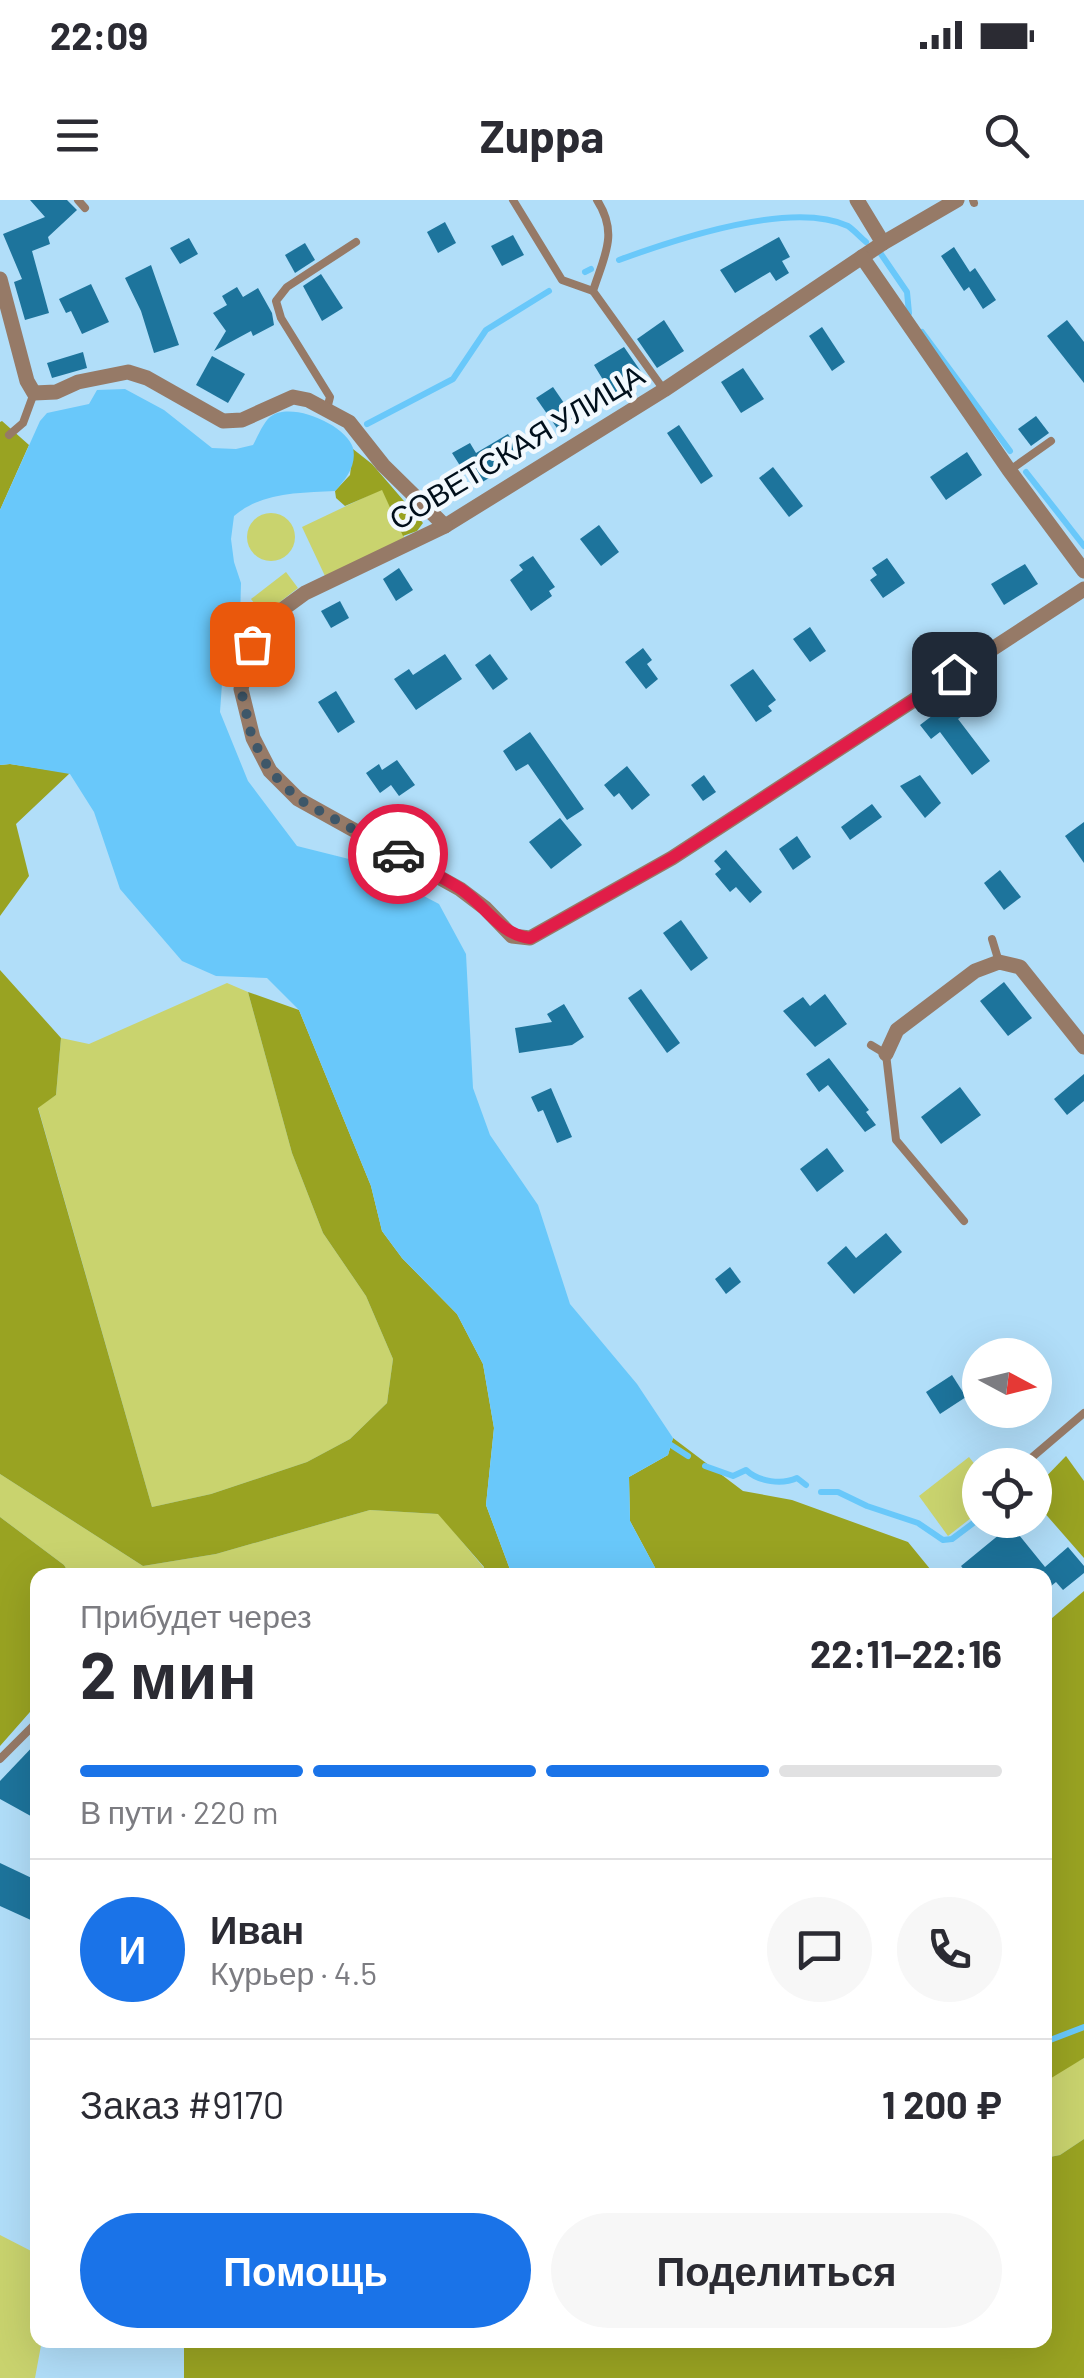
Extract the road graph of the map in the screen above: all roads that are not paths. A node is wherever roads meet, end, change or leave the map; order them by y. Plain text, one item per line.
1 (78, 200) edge
2 (512, 200) edge
3 (597, 200) edge
4 (857, 200) edge
5 (957, 200) edge
6 (85, 208) dead end
7 (356, 242) dead end
8 (883, 243) junction
9 (862, 257) junction
10 (0, 279) edge
11 (593, 290) junction
12 (664, 390) junction
13 (34, 394) junction
14 (327, 408) junction
15 (9, 435) dead end
16 (1051, 441) dead end
17 (1010, 470) junction
18 (444, 526) junction
19 (1084, 571) edge
20 (1084, 589) edge
21 (992, 939) dead end
22 (1000, 962) junction
23 (870, 1045) dead end
24 (1084, 1046) edge
25 (886, 1054) junction
26 (964, 1221) dead end
27 (1084, 1414) edge
28 (1043, 1448) edge
29 (30, 1729) edge
30 (0, 1759) edge

1 - 6 lane
2 - 11 lane
3 - 11 lane
4 - 8 street
5 - 8 street, СОВЕТСКАЯ УЛИЦА
7 - 14 lane
8 - 9 street, СОВЕТСКАЯ УЛИЦА
9 - 12 street, СОВЕТСКАЯ УЛИЦА
9 - 17 street
10 - 13 street
11 - 12 lane
12 - 18 street, СОВЕТСКАЯ УЛИЦА
13 - 14 street
13 - 15 lane
14 - 18 street
16 - 17 lane
17 - 19 street
18 - 20 street, СОВЕТСКАЯ УЛИЦА
21 - 22 lane
22 - 24 street
22 - 25 street
23 - 25 lane
25 - 26 lane
27 - 28 lane
29 - 30 lane

